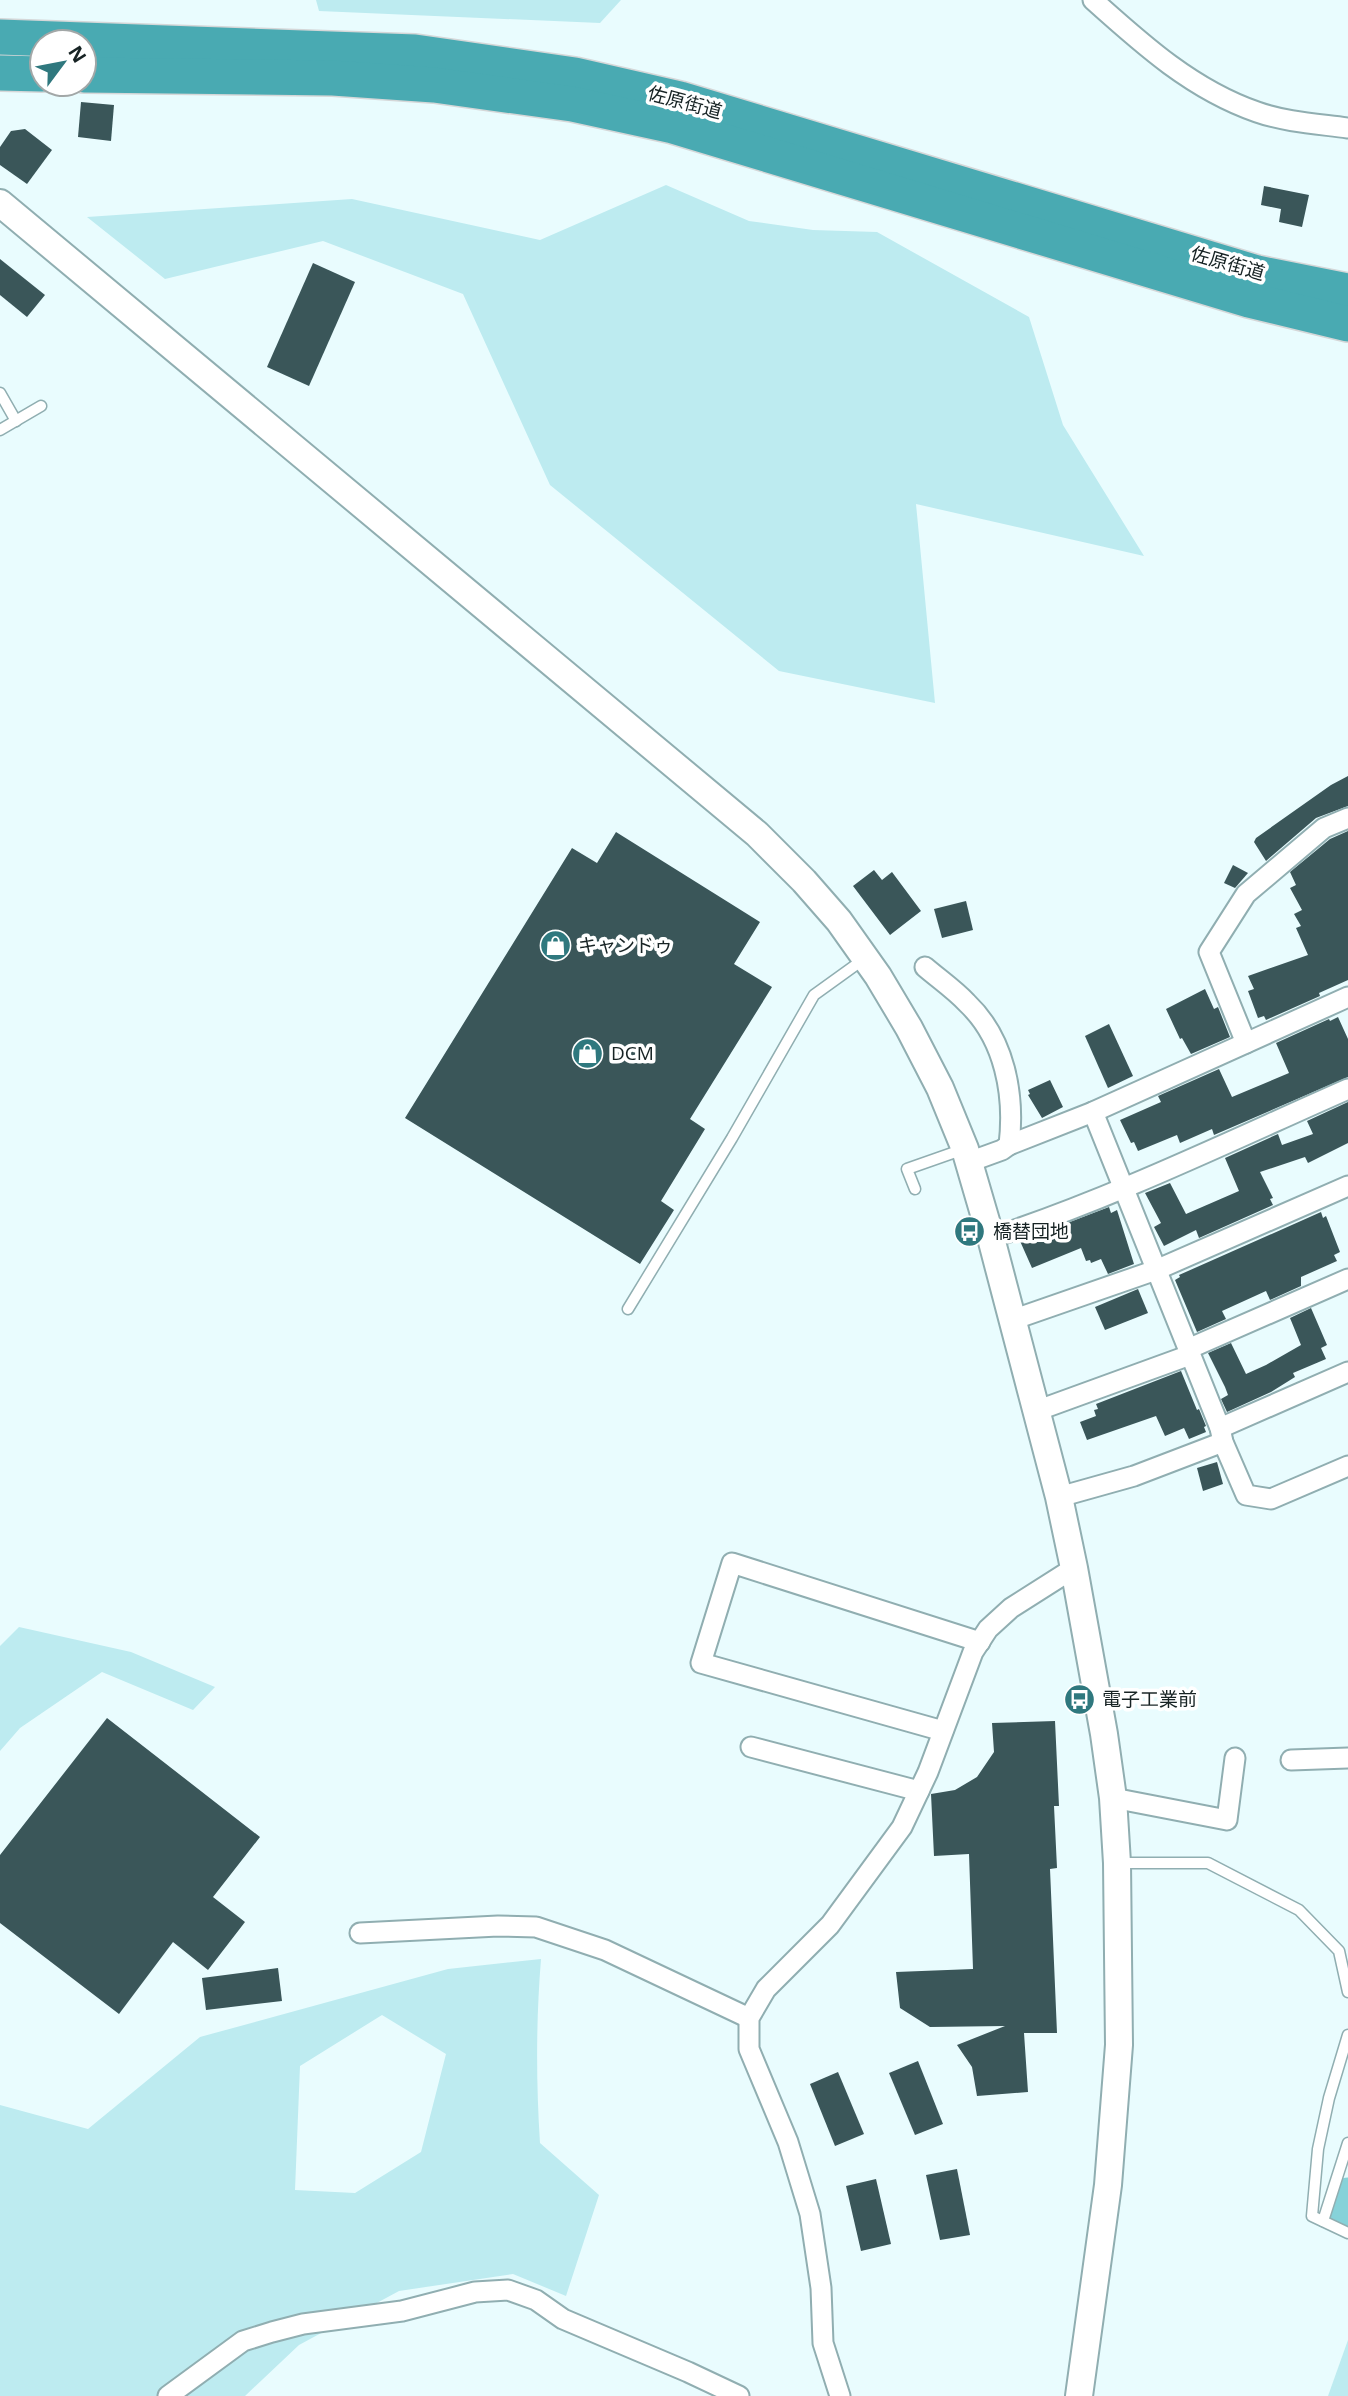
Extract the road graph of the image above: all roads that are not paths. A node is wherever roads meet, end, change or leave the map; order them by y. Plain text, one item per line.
1 (1093, 0) edge
2 (0, 37) edge
3 (0, 73) edge
4 (28, 74) edge
5 (98, 75) edge
6 (1348, 128) edge
7 (772, 141) junction
8 (0, 203) edge
9 (1253, 286) junction
10 (1348, 291) edge
11 (1348, 324) edge
12 (0, 394) edge
13 (41, 405) dead end
14 (16, 421) junction
15 (0, 430) edge
16 (1348, 818) edge
17 (865, 958) junction
18 (925, 967) dead end
19 (1348, 997) edge
20 (1246, 1043) junction
21 (1348, 1089) edge
22 (1093, 1112) junction
23 (1009, 1145) junction
24 (967, 1155) junction
25 (1348, 1186) edge
26 (1123, 1187) junction
27 (915, 1189) dead end
28 (991, 1238) junction
29 (1156, 1270) junction
30 (1348, 1279) edge
31 (628, 1309) dead end
32 (1012, 1320) junction
33 (1189, 1352) junction
34 (1348, 1372) edge
35 (1036, 1411) junction
36 (1222, 1435) junction
37 (1348, 1466) edge
38 (1059, 1497) junction
39 (1074, 1568) junction
40 (980, 1642) junction
41 (943, 1731) junction
42 (751, 1747) dead end
43 (1235, 1758) dead end
44 (1348, 1758) edge
45 (1292, 1760) dead end
46 (919, 1791) junction
47 (1112, 1798) junction
48 (1117, 1863) junction
49 (360, 1933) dead end
50 (1348, 1992) edge
51 (750, 2018) junction
52 (1348, 2035) edge
53 (1348, 2143) edge
54 (1323, 2221) junction
55 (1348, 2233) edge
56 (168, 2396) edge
57 (739, 2396) edge
58 (839, 2396) edge
59 (1079, 2396) edge

1 - 6 street
2 - 7 highway, 佐原街道
3 - 4 highway
5 - 7 highway, 佐原街道
7 - 9 highway, 佐原街道
8 - 17 street
9 - 10 highway, 佐原街道
9 - 11 highway, 佐原街道
12 - 14 lane
13 - 14 lane
14 - 15 lane
16 - 20 street
17 - 24 street
17 - 31 lane
18 - 23 street
19 - 20 street
20 - 22 street
21 - 26 street
22 - 23 street
22 - 26 street
23 - 24 street
24 - 27 lane
24 - 28 street
25 - 29 street
26 - 28 street
26 - 29 street
28 - 32 street
29 - 32 street
29 - 33 street
30 - 33 street
32 - 35 street
33 - 35 street
33 - 36 street
34 - 36 street
35 - 38 street
36 - 37 street
36 - 38 street
38 - 39 street
39 - 40 street
39 - 47 street
40 - 41 street
40 - 41 street
41 - 46 street
42 - 46 street
43 - 47 street
44 - 45 street
46 - 51 street
47 - 48 street
48 - 50 lane
48 - 59 street
49 - 51 street
51 - 58 street
52 - 54 lane
53 - 54 lane
54 - 55 lane
56 - 57 street

